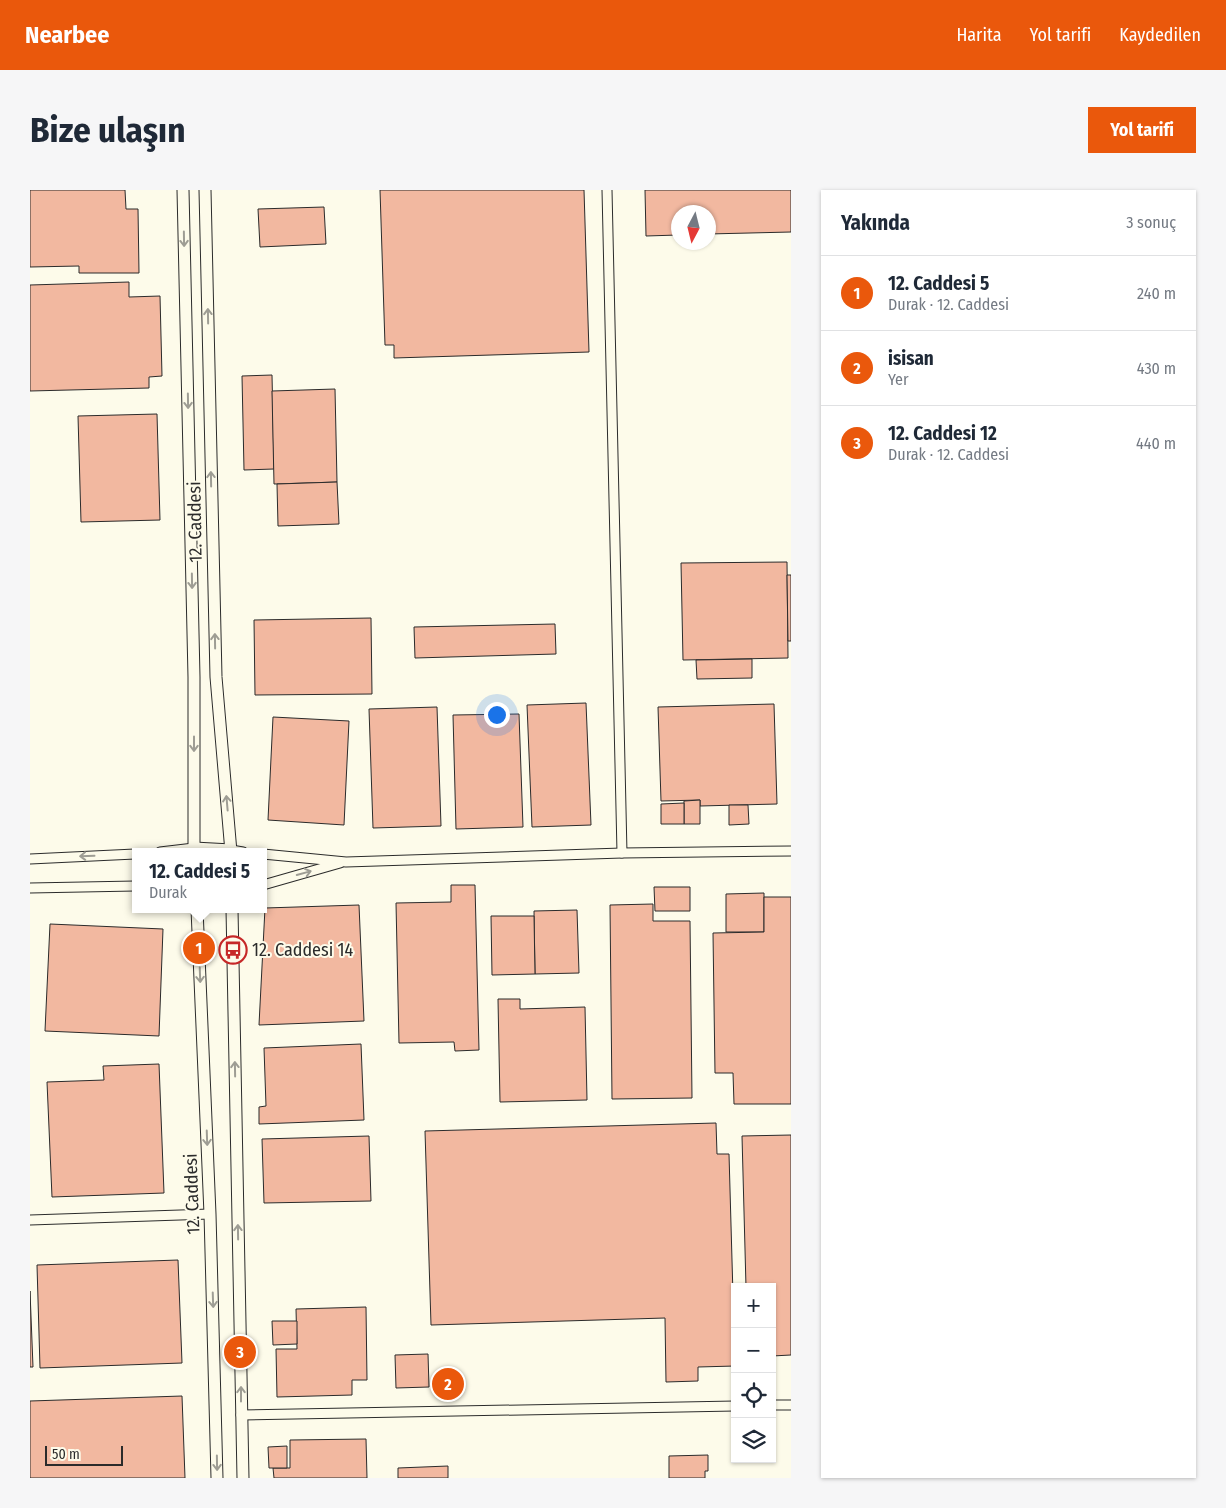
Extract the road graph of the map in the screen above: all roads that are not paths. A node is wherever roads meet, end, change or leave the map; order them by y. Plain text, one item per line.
1 (183, 190) edge
2 (205, 190) edge
3 (607, 190) edge
4 (194, 848) edge
5 (231, 848) edge
6 (791, 851) edge
7 (622, 853) junction
8 (132, 854) edge
9 (267, 854) edge
10 (30, 858) edge
11 (346, 862) junction
12 (267, 884) edge
13 (132, 886) edge
14 (30, 888) edge
15 (197, 913) edge
16 (232, 913) edge
17 (210, 1214) junction
18 (30, 1220) edge
19 (776, 1405) edge
20 (791, 1405) edge
21 (731, 1406) edge
22 (241, 1415) junction
23 (217, 1478) edge
24 (242, 1478) edge

1 -> 4 street, 12. Caddesi
5 -> 2 street, 12. Caddesi
3 - 7 street
6 - 7 street
7 - 11 street
8 -> 10 street
9 - 11 street
12 -> 11 street
13 - 14 street
15 -> 17 street, 12. Caddesi
22 -> 16 street
17 - 18 street
17 -> 23 street, 12. Caddesi
19 - 20 street
21 - 22 street
22 - 24 street

